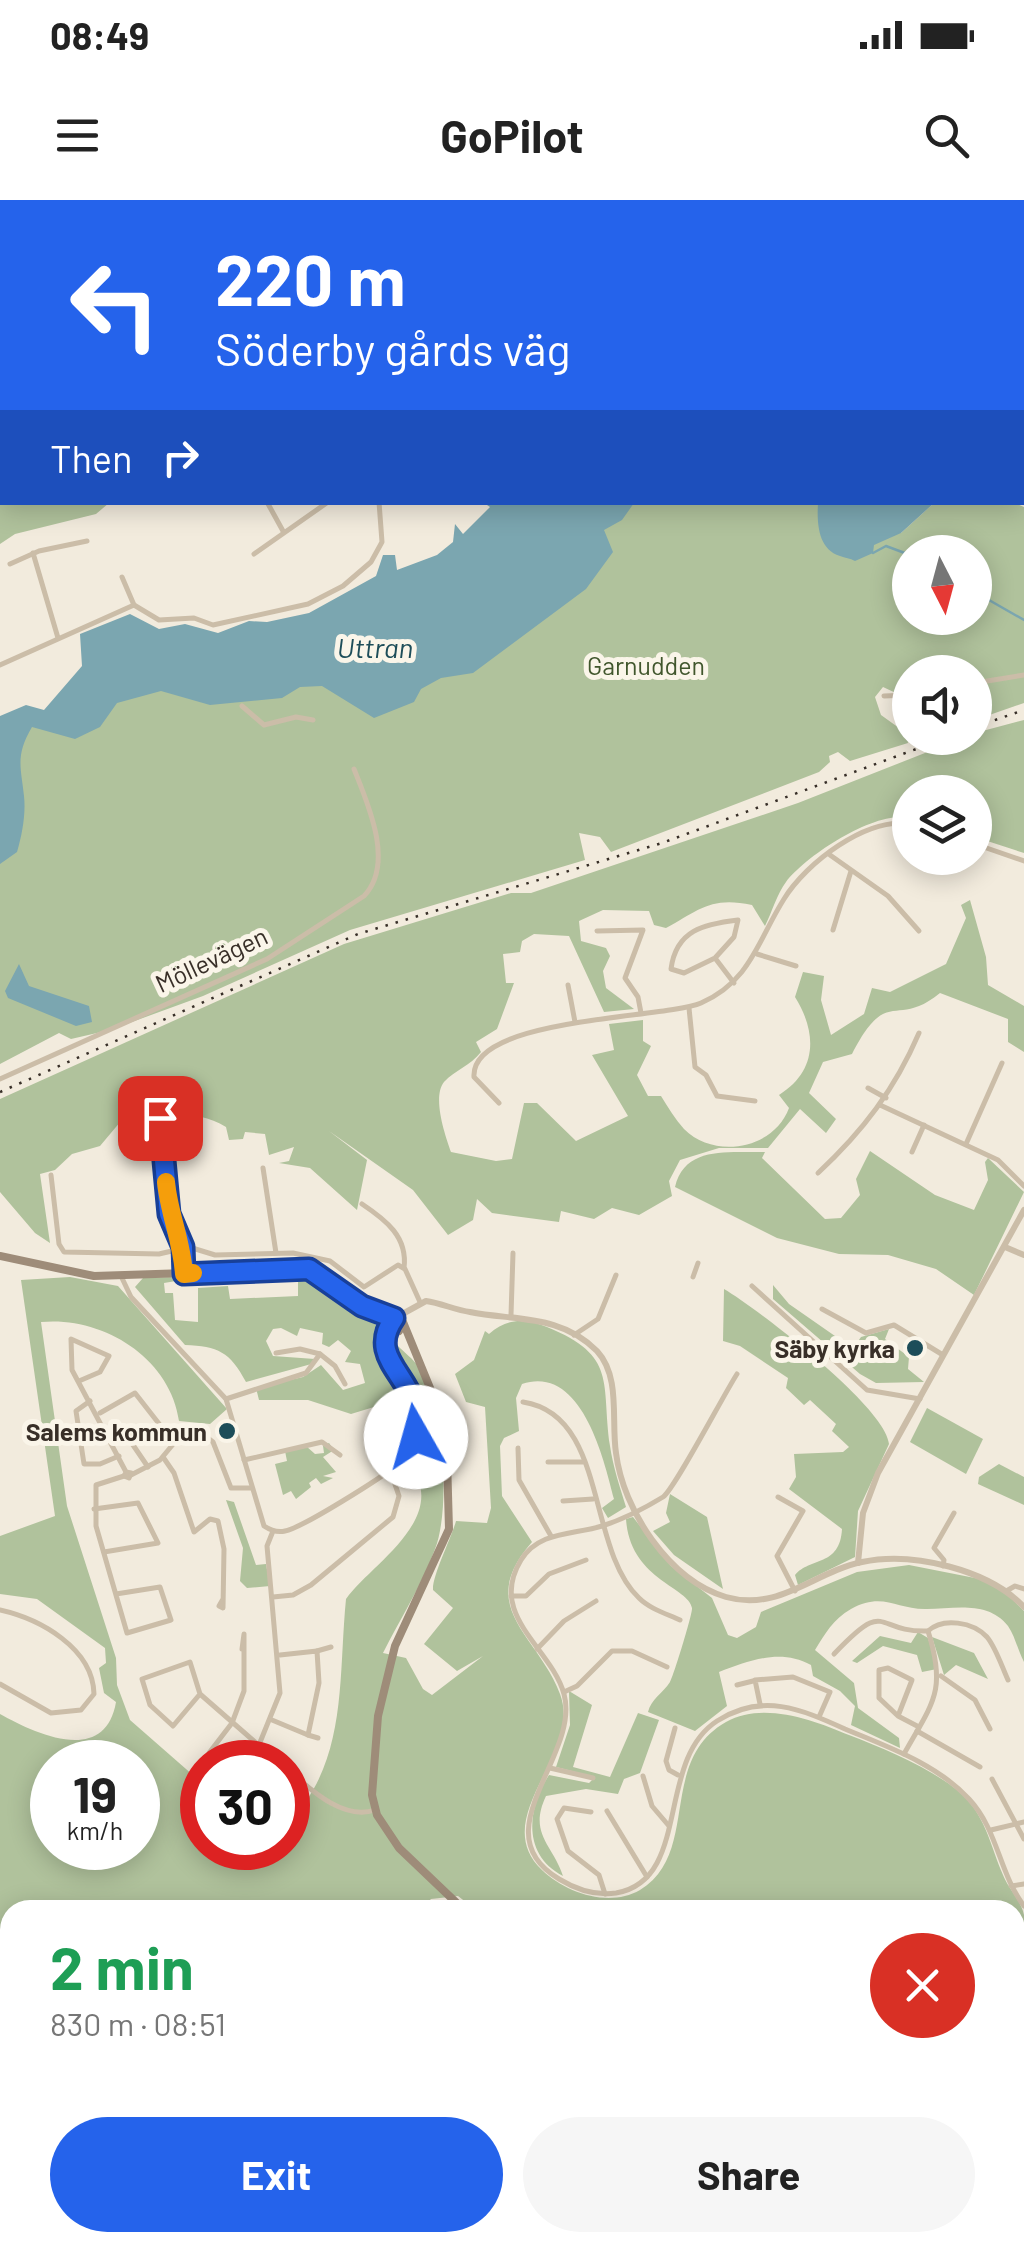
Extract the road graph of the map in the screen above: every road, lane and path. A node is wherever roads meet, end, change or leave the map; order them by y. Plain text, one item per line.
1 (269, 505) edge
2 (323, 505) edge
3 (379, 505) edge
4 (283, 531) junction
5 (87, 541) dead end
6 (33, 553) junction
7 (254, 554) dead end
8 (10, 564) dead end
9 (122, 578) dead end
10 (134, 605) junction
11 (58, 638) junction
12 (0, 665) edge
13 (1024, 675) edge
14 (992, 679) edge
15 (892, 697) edge
16 (886, 698) dead end
17 (242, 706) dead end
18 (313, 720) dead end
19 (354, 769) dead end
20 (892, 826) edge
21 (992, 850) edge
22 (830, 855) junction
23 (1024, 861) edge
24 (852, 871) junction
25 (833, 930) dead end
26 (919, 931) dead end
27 (596, 932) dead end
28 (757, 954) junction
29 (715, 958) junction
30 (796, 966) dead end
31 (734, 983) junction
32 (568, 986) dead end
33 (688, 1008) junction
34 (641, 1014) junction
35 (576, 1022) junction
36 (919, 1033) dead end
37 (1002, 1062) dead end
38 (0, 1078) edge
39 (868, 1088) dead end
40 (886, 1098) junction
41 (756, 1101) dead end
42 (498, 1104) dead end
43 (880, 1106) junction
44 (160, 1118) dead end
45 (924, 1125) junction
46 (966, 1144) junction
47 (912, 1152) dead end
48 (264, 1168) dead end
49 (818, 1173) dead end
50 (51, 1175) dead end
51 (1024, 1186) edge
52 (362, 1204) dead end
53 (1024, 1210) edge
54 (183, 1247) junction
55 (1005, 1247) junction
56 (276, 1253) junction
57 (512, 1253) dead end
58 (1023, 1254) edge
59 (0, 1256) edge
60 (698, 1263) dead end
61 (404, 1268) junction
62 (184, 1274) junction
63 (121, 1276) junction
64 (616, 1276) dead end
65 (693, 1277) dead end
66 (752, 1286) dead end
67 (420, 1302) junction
68 (822, 1309) dead end
69 (511, 1316) junction
70 (397, 1324) junction
71 (574, 1335) junction
72 (276, 1353) dead end
73 (320, 1354) junction
74 (944, 1356) junction
75 (327, 1359) junction
76 (314, 1368) junction
77 (736, 1374) dead end
78 (79, 1381) junction
79 (345, 1384) dead end
80 (920, 1398) junction
81 (226, 1399) junction
82 (90, 1401) junction
83 (523, 1402) dead end
84 (100, 1414) dead end
85 (112, 1427) dead end
86 (182, 1434) junction
87 (518, 1448) dead end
88 (340, 1455) dead end
89 (119, 1456) junction
90 (163, 1457) junction
91 (244, 1460) junction
92 (548, 1462) dead end
93 (583, 1462) junction
94 (148, 1467) junction
95 (390, 1470) junction
96 (127, 1474) junction
97 (252, 1488) junction
98 (778, 1498) dead end
99 (593, 1499) junction
100 (562, 1501) dead end
101 (94, 1509) junction
102 (634, 1510) junction
103 (954, 1512) dead end
104 (607, 1524) junction
105 (274, 1531) junction
106 (551, 1536) junction
107 (104, 1552) junction
108 (586, 1560) dead end
109 (858, 1563) junction
110 (942, 1568) junction
111 (1024, 1589) edge
112 (1008, 1590) junction
113 (794, 1591) junction
114 (116, 1594) junction
115 (511, 1596) junction
116 (274, 1598) junction
117 (223, 1599) dead end
118 (596, 1602) dead end
119 (1024, 1607) edge
120 (0, 1610) edge
121 (680, 1620) dead end
122 (928, 1631) junction
123 (331, 1648) dead end
124 (242, 1649) dead end
125 (537, 1649) junction
126 (316, 1650) junction
127 (834, 1654) dead end
128 (280, 1655) junction
129 (668, 1667) dead end
130 (940, 1676) junction
131 (755, 1680) junction
132 (1008, 1680) dead end
133 (0, 1684) edge
134 (737, 1685) dead end
135 (564, 1692) junction
136 (200, 1694) junction
137 (760, 1704) junction
138 (898, 1716) junction
139 (819, 1718) junction
140 (272, 1720) junction
141 (232, 1723) junction
142 (675, 1728) dead end
143 (918, 1729) junction
144 (990, 1729) dead end
145 (308, 1734) junction
146 (318, 1738) dead end
147 (219, 1740) edge
148 (251, 1740) edge
149 (263, 1740) edge
150 (904, 1754) junction
151 (550, 1768) junction
152 (980, 1768) dead end
153 (678, 1775) junction
154 (644, 1776) dead end
155 (593, 1778) dead end
156 (992, 1779) dead end
157 (310, 1788) edge
158 (375, 1810) junction
159 (607, 1811) dead end
160 (591, 1812) dead end
161 (1024, 1822) edge
162 (1016, 1823) junction
163 (669, 1826) junction
164 (991, 1830) junction
165 (1024, 1839) edge
166 (647, 1877) junction
167 (1024, 1884) edge
168 (1011, 1886) junction
169 (605, 1894) junction
170 (453, 1900) edge
171 (1020, 1900) edge

1 - 4 street
2 - 4 street
3 - 10 street
4 - 7 street
5 - 6 street
6 - 8 street
6 - 11 street
9 - 10 street
10 - 11 street
11 - 12 street
13 - 14 street
15 - 16 street
17 - 18 street
19 - 38 street, Möllevägen
20 - 22 street
21 - 23 street
22 - 24 street
22 - 28 street
24 - 25 street
24 - 26 street
27 - 34 street
28 - 30 street
28 - 31 street
29 - 29 street
29 - 31 street
31 - 33 street
32 - 35 street
33 - 34 street
33 - 41 street
34 - 35 street
35 - 42 street
36 - 40 street
37 - 46 street
39 - 40 street
40 - 43 street
43 - 45 street
43 - 49 street
44 - 54 street
45 - 46 street
45 - 47 street
46 - 51 street
48 - 56 street
50 - 54 street
52 - 61 street
53 - 55 street
54 - 56 street
54 - 62 street
55 - 58 street
55 - 74 street
56 - 61 street
57 - 69 street
59 - 63 main road
60 - 65 street
61 - 67 street
62 - 63 main road
62 - 70 main road
63 - 81 street
64 - 71 street
66 - 80 street
67 - 69 street
67 - 70 street
68 - 74 street
69 - 71 street
70 - 95 street
70 - 158 main road
71 - 102 street
72 - 73 street
73 - 75 street
73 - 76 street
74 - 80 street
75 - 76 street
75 - 79 street
76 - 81 street
77 - 102 street
78 - 78 street
78 - 82 street
80 - 109 street
81 - 91 street
82 - 89 street
82 - 89 street
83 - 93 street
84 - 86 street
85 - 94 street
86 - 90 street
86 - 97 street
87 - 106 street
88 - 91 street
89 - 96 street
90 - 94 street
90 - 117 street
91 - 97 street
92 - 93 street
93 - 99 street
94 - 96 street
95 - 105 street
95 - 116 street
96 - 101 street
97 - 105 street
98 - 113 street
99 - 100 street
99 - 104 street
101 - 107 street
101 - 107 street
102 - 104 street
102 - 113 street
103 - 110 street
104 - 106 street
104 - 121 street
105 - 116 street
106 - 115 street
107 - 114 street
108 - 115 street
109 - 110 street
109 - 113 street
110 - 112 street
111 - 112 street
112 - 119 street
114 - 114 street
115 - 125 street
116 - 128 street
118 - 125 street
120 - 133 street
122 - 127 street
122 - 130 street
122 - 132 street
123 - 126 street
124 - 141 street
125 - 135 street
126 - 128 street
126 - 145 street
128 - 140 street
129 - 135 street
130 - 143 street
130 - 144 street
131 - 134 street
131 - 137 street
131 - 139 street
135 - 151 street
136 - 136 street
136 - 141 street
137 - 139 street
137 - 153 street
138 - 138 street
138 - 143 street
139 - 150 street
140 - 145 street
140 - 149 street
141 - 147 street
141 - 148 street
142 - 153 street
143 - 150 street
143 - 152 street
145 - 146 street
150 - 164 street
151 - 155 street
151 - 169 street
153 - 163 street
154 - 163 street
156 - 162 street
157 - 158 street
158 - 170 main road
159 - 166 street
160 - 169 street
161 - 162 street
162 - 164 street
162 - 165 street
163 - 166 street
164 - 168 street
166 - 169 street
167 - 168 street
168 - 171 street

